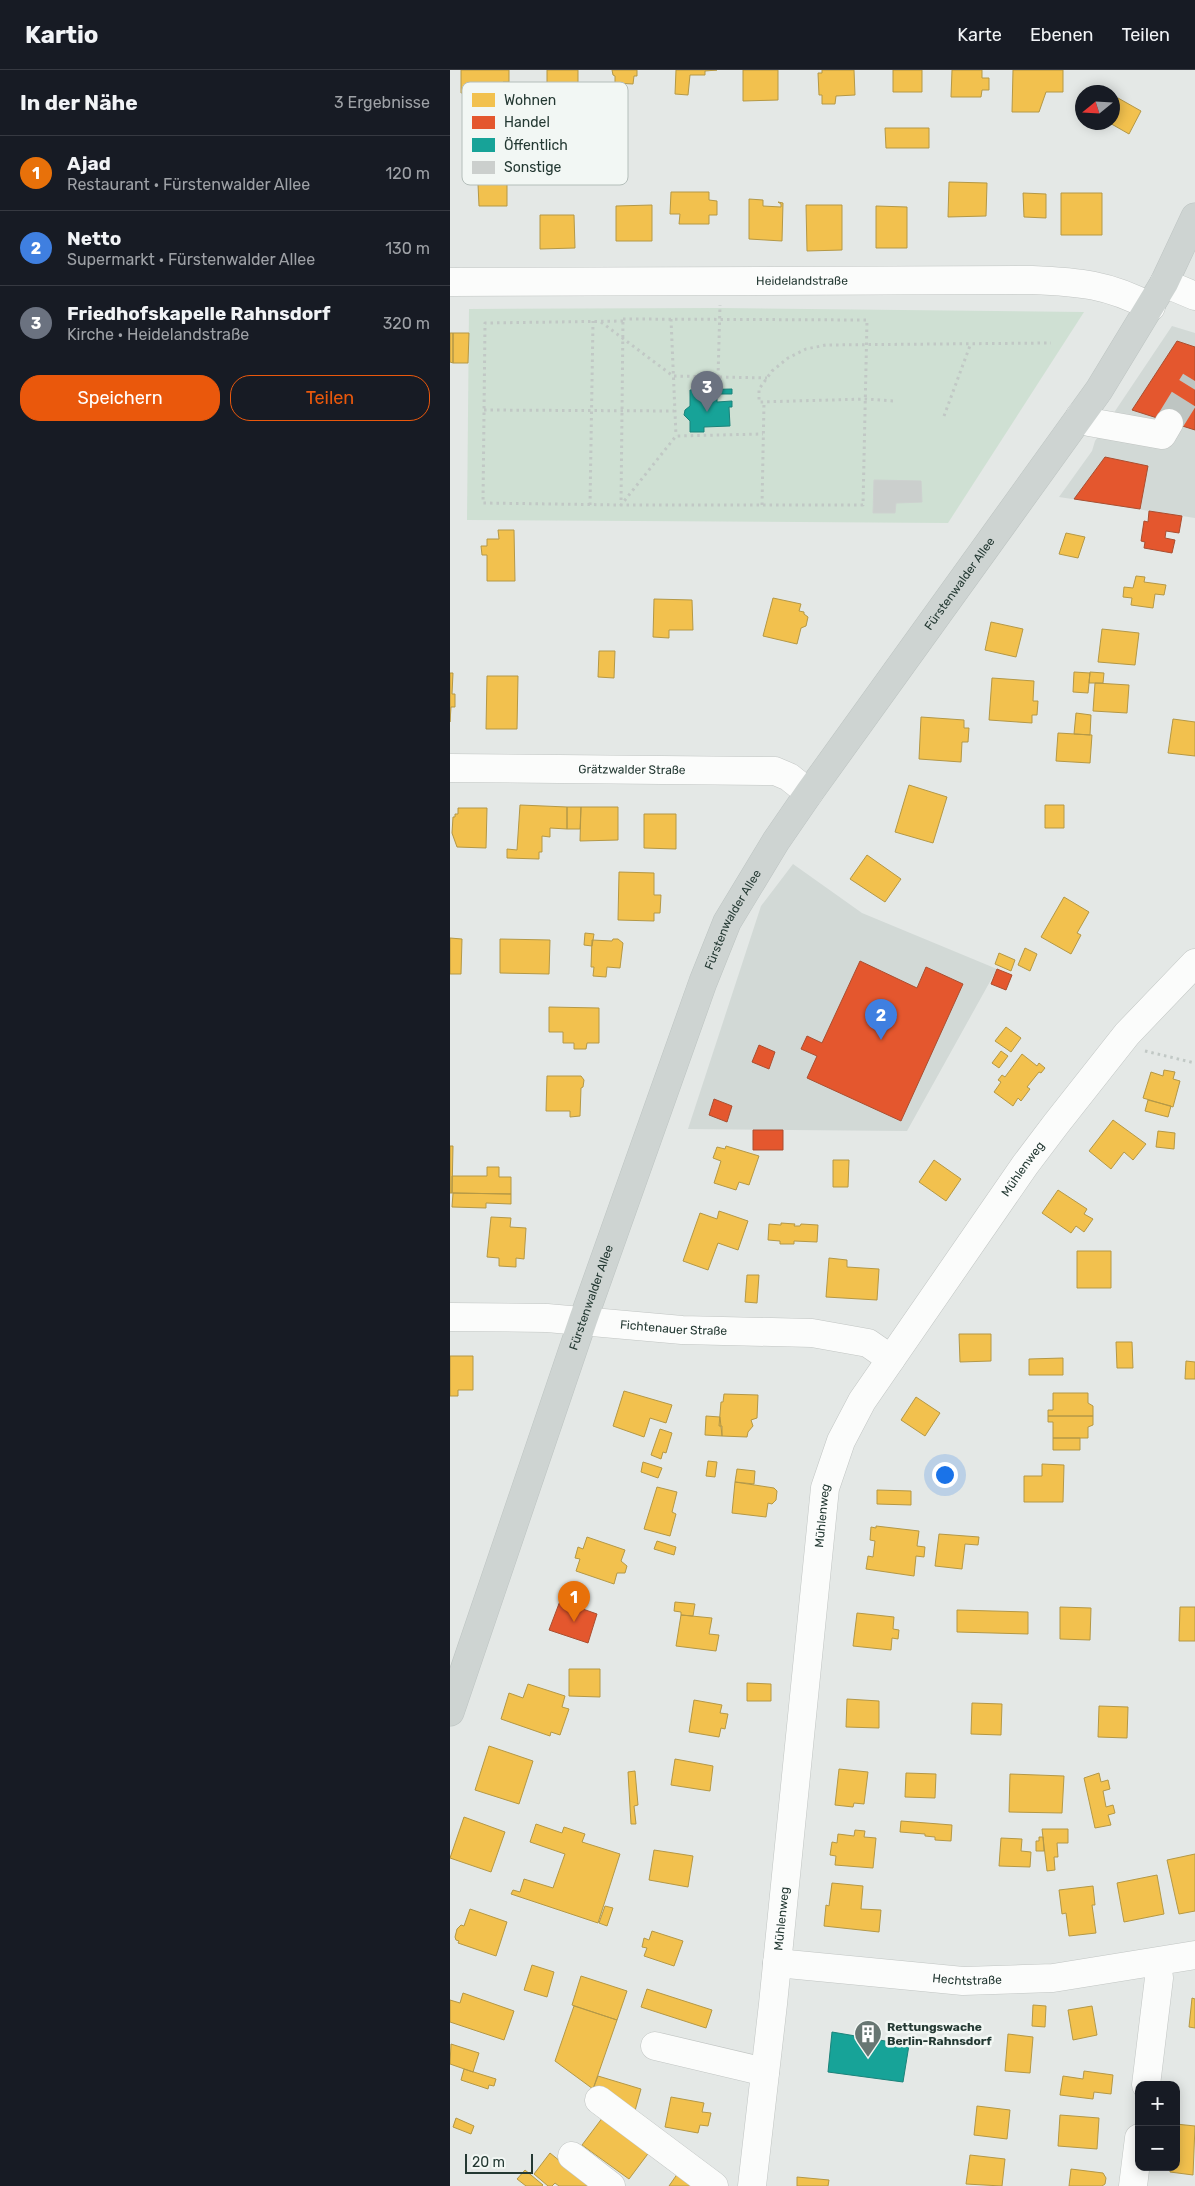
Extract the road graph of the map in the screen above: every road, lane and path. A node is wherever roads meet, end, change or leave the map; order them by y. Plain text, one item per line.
1 (1195, 217) edge
2 (450, 282) edge
3 (1164, 283) junction
4 (1195, 296) edge
5 (1151, 307) junction
6 (720, 308) dead end
7 (719, 318) junction
8 (670, 319) junction
9 (623, 321) junction
10 (593, 322) junction
11 (601, 322) junction
12 (623, 339) junction
13 (971, 343) junction
14 (1051, 343) dead end
15 (867, 344) junction
16 (673, 376) junction
17 (718, 377) junction
18 (768, 378) junction
19 (866, 399) junction
20 (893, 401) dead end
21 (764, 402) junction
22 (592, 409) junction
23 (622, 409) junction
24 (484, 410) junction
25 (674, 411) junction
26 (944, 416) dead end
27 (1080, 416) junction
28 (1169, 423) tunnel mouth
29 (763, 434) junction
30 (676, 436) junction
31 (590, 505) junction
32 (622, 505) junction
33 (762, 505) junction
34 (450, 768) edge
35 (809, 793) junction
36 (1195, 962) edge
37 (1127, 1034) junction
38 (1195, 1063) edge
39 (450, 1317) edge
40 (583, 1320) junction
41 (891, 1359) junction
42 (450, 1712) edge
43 (1195, 1955) edge
44 (1157, 1962) junction
45 (777, 1963) junction
46 (655, 2046) dead end
47 (765, 2072) junction
48 (1146, 2081) edge
49 (599, 2100) dead end
50 (572, 2156) dead end
51 (1135, 2170) edge
52 (611, 2186) edge
53 (714, 2186) edge
54 (752, 2186) edge
55 (1133, 2186) edge

1 - 3 main road, Fürstenwalder Allee
2 - 5 street, Heidelandstraße
3 - 4 street
3 - 5 main road, Fürstenwalder Allee
5 - 27 main road, Fürstenwalder Allee
6 - 7 path
7 - 8 path
7 - 15 path
7 - 17 path
8 - 9 path
8 - 16 path
9 - 11 path
9 - 12 path
10 - 11 path
10 - 22 path
10 - 24 path
11 - 12 path
12 - 16 path
12 - 23 path
13 - 14 path
13 - 15 path
13 - 26 path
15 - 18 path
15 - 19 path
16 - 17 path
16 - 25 path
17 - 18 path
18 - 21 path
19 - 20 path
19 - 21 path
19 - 33 path
21 - 29 path
22 - 23 path
22 - 24 path
22 - 31 path
23 - 25 path
23 - 32 path
24 - 31 path
25 - 30 path
27 - 28 street
27 - 35 main road, Fürstenwalder Allee
29 - 30 path
29 - 33 path
30 - 32 path
31 - 32 path
32 - 33 path
34 - 35 street, Grätzwalder Straße
35 - 40 main road, Fürstenwalder Allee
36 - 37 street, Mühlenweg
37 - 38 path
37 - 41 street, Mühlenweg
39 - 40 street, Fichtenauer Straße
40 - 41 street, Fichtenauer Straße
40 - 42 main road, Fürstenwalder Allee
41 - 45 street, Mühlenweg
43 - 44 street, Hechtstraße
44 - 45 street, Hechtstraße
44 - 48 street
45 - 47 street, Mühlenweg
46 - 47 street
47 - 54 street, Mühlenweg
49 - 53 street
50 - 52 street
51 - 55 street

